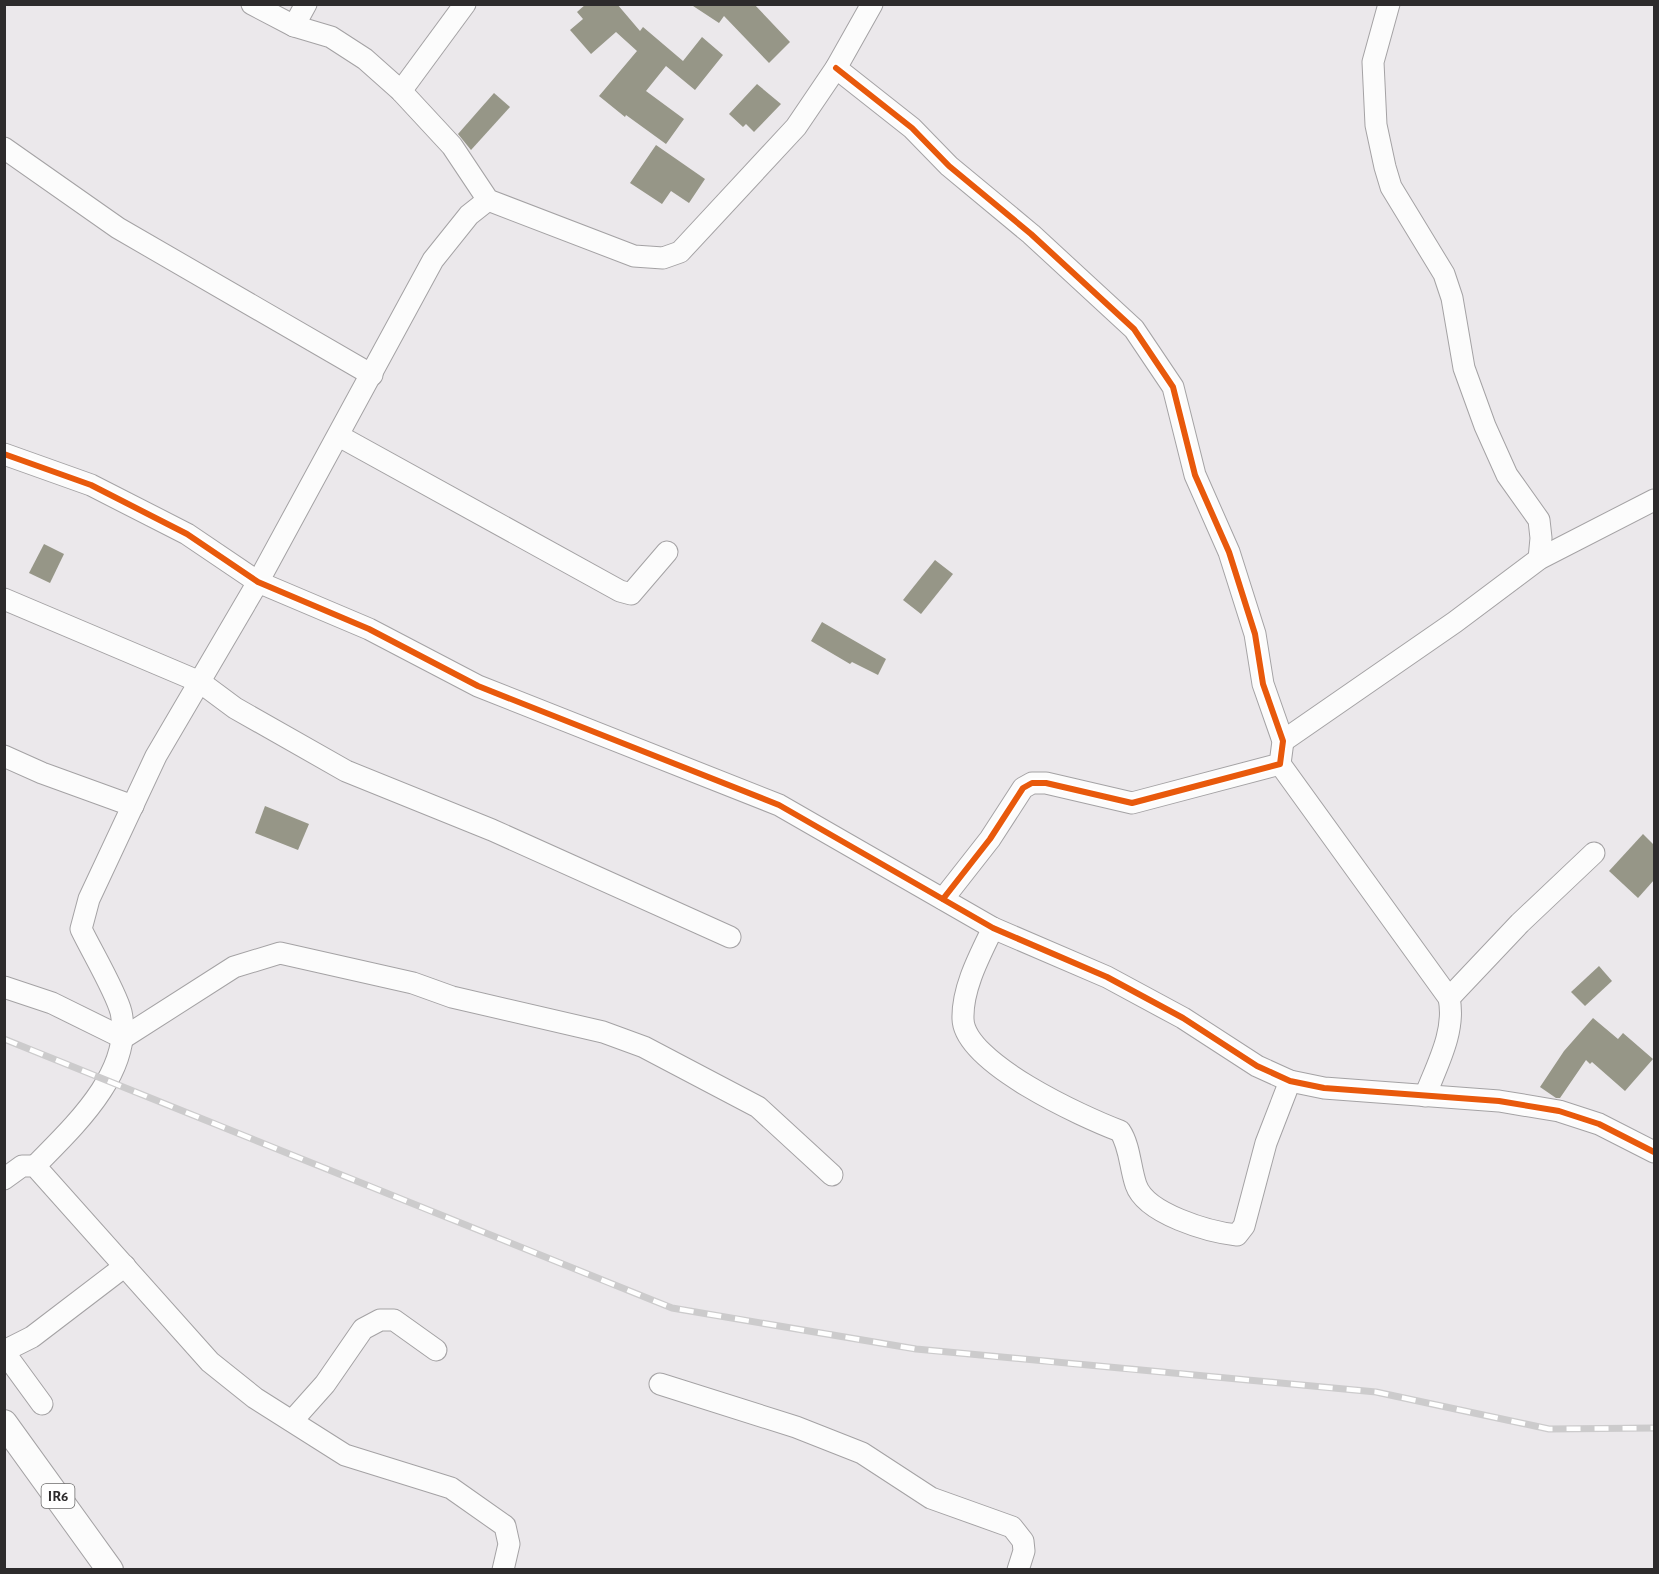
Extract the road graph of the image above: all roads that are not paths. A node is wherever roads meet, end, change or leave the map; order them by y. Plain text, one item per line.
1 (252, 4) edge
2 (306, 4) edge
3 (465, 4) edge
4 (872, 4) edge
5 (1389, 4) edge
6 (294, 26) junction
7 (836, 68) junction
8 (401, 91) junction
9 (4, 148) edge
10 (488, 200) junction
11 (372, 375) junction
12 (339, 436) junction
13 (4, 454) edge
14 (1654, 500) edge
15 (667, 552) dead end
16 (1539, 559) junction
17 (258, 582) junction
18 (4, 599) edge
19 (200, 682) junction
20 (1283, 741) junction
21 (4, 756) edge
22 (1280, 764) junction
23 (133, 806) junction
24 (1594, 853) dead end
25 (943, 899) junction
26 (993, 928) junction
27 (730, 937) dead end
28 (4, 987) edge
29 (1449, 998) junction
30 (123, 1038) junction
31 (1290, 1081) junction
32 (1425, 1096) junction
33 (1654, 1152) edge
34 (35, 1167) junction
35 (832, 1175) dead end
36 (4, 1179) edge
37 (125, 1266) junction
38 (436, 1350) dead end
39 (4, 1352) edge
40 (660, 1384) dead end
41 (42, 1404) dead end
42 (292, 1420) junction
43 (4, 1424) edge
44 (110, 1569) edge
45 (503, 1569) edge
46 (1018, 1569) edge

1 - 6 street
2 - 6 street
3 - 8 street
4 - 7 street
5 - 16 street
6 - 8 street
7 - 10 street
7 - 20 street
8 - 10 street
9 - 11 street
10 - 11 street
11 - 12 street
12 - 15 street
12 - 17 street
13 - 17 street
14 - 16 street
16 - 20 street
17 - 19 street
17 - 25 street
18 - 19 street
19 - 23 street
19 - 27 street
20 - 22 street
21 - 23 street
22 - 25 street
22 - 29 street
23 - 30 street
24 - 29 street
25 - 26 street
26 - 31 street
26 - 31 street
28 - 30 street
29 - 32 street
30 - 34 street
30 - 35 street
31 - 32 street
32 - 33 street
34 - 36 street
34 - 37 street
37 - 39 street
37 - 42 street
38 - 42 street
39 - 41 street
40 - 46 street
42 - 45 street
43 - 44 main road, IR6

